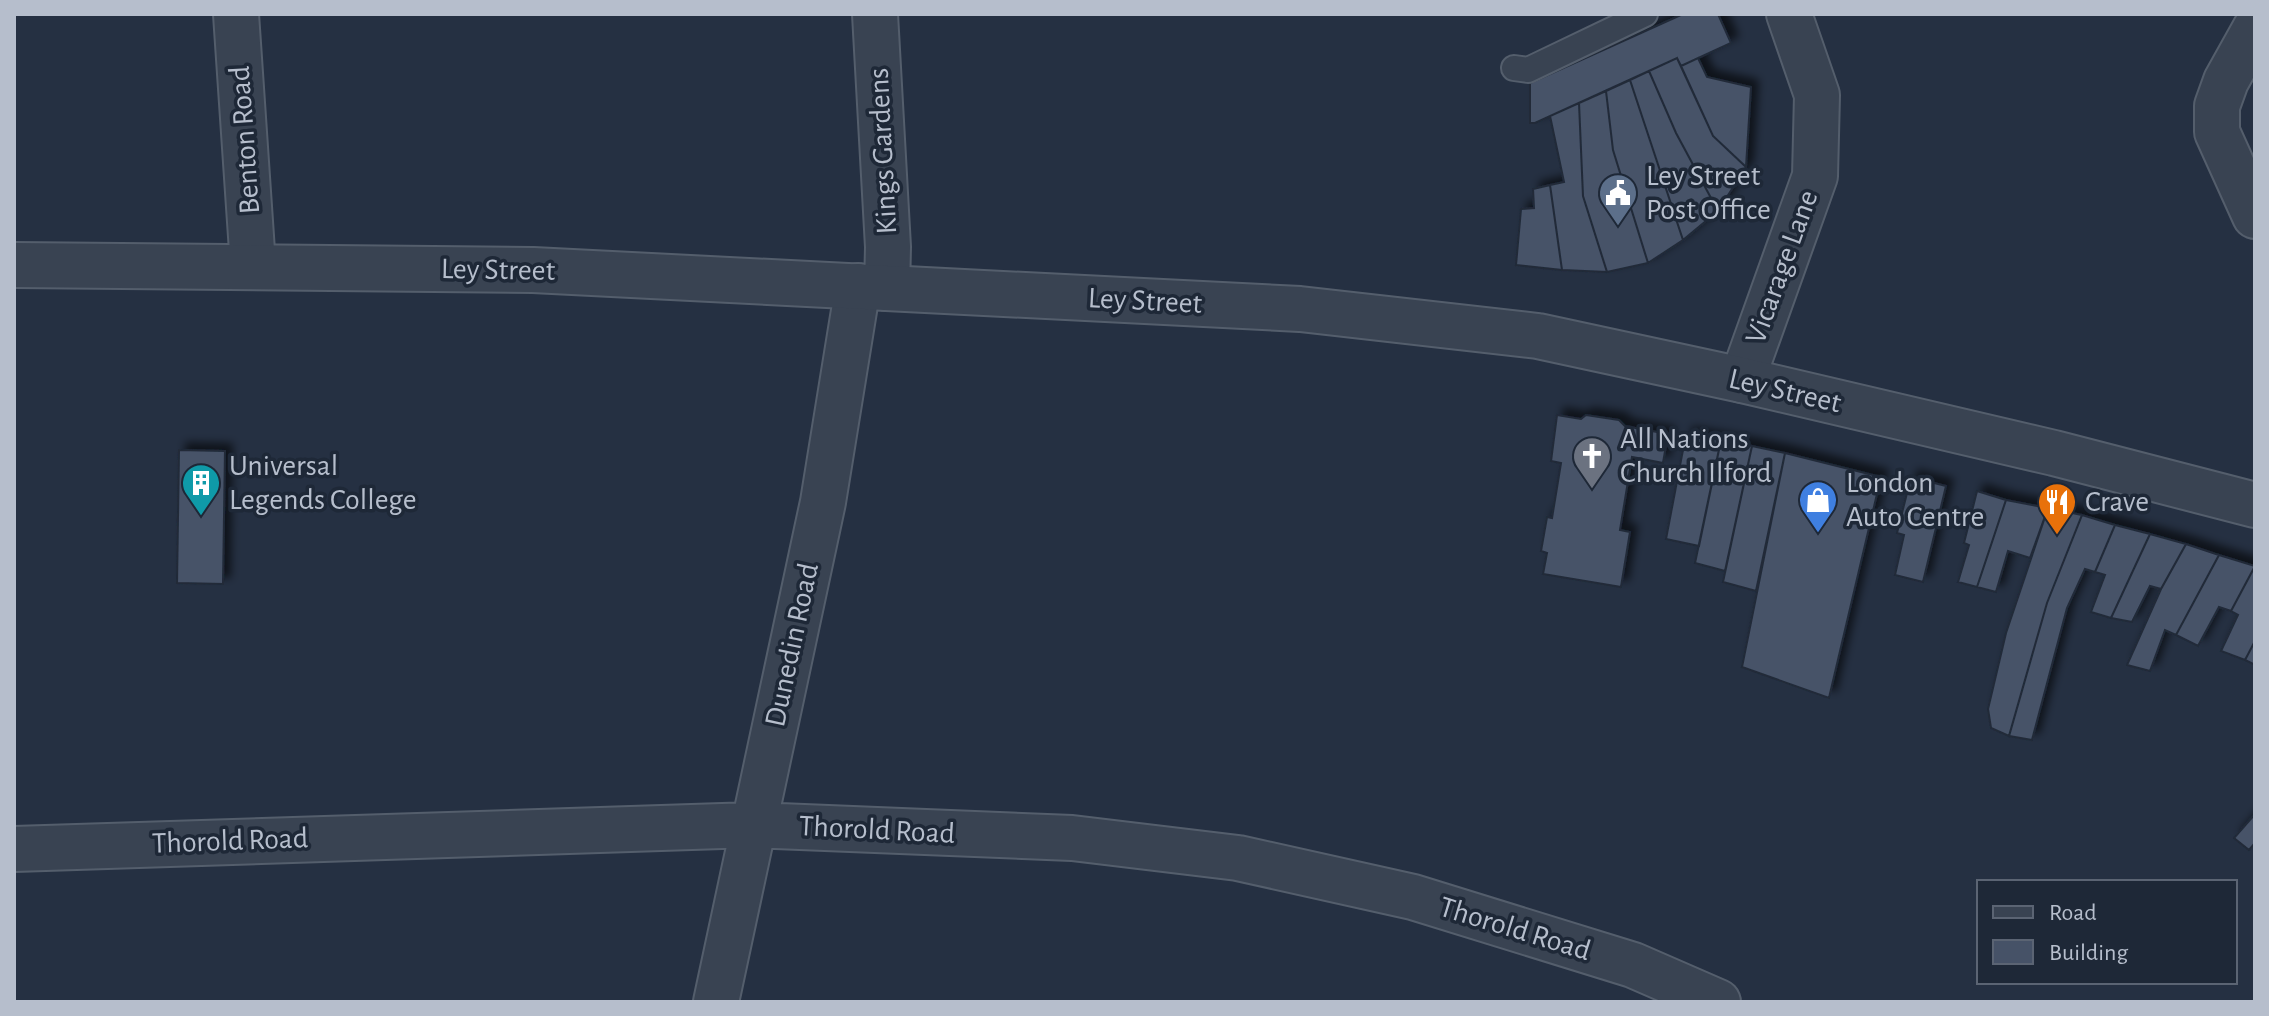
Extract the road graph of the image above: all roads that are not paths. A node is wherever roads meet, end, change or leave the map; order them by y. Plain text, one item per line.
1 (236, 14) edge
2 (875, 14) edge
3 (1645, 14) edge
4 (1789, 14) edge
5 (2255, 29) edge
6 (1514, 68) dead end
7 (2255, 216) edge
8 (14, 265) edge
9 (253, 266) junction
10 (873, 287) junction
11 (1742, 380) junction
12 (2255, 505) edge
13 (753, 825) junction
14 (14, 849) edge
15 (716, 1002) edge
16 (1718, 1002) edge

1 - 9 street, Benton Road
2 - 10 street, Kings Gardens
3 - 6 lane
4 - 11 street, Vicarage Lane
5 - 7 street
8 - 9 street, Ley Street
9 - 10 street, Ley Street
10 - 11 street, Ley Street
10 - 13 street, Dunedin Road
11 - 12 street, Ley Street
13 - 14 street, Thorold Road
13 - 15 street, Dunedin Road
13 - 16 street, Thorold Road

